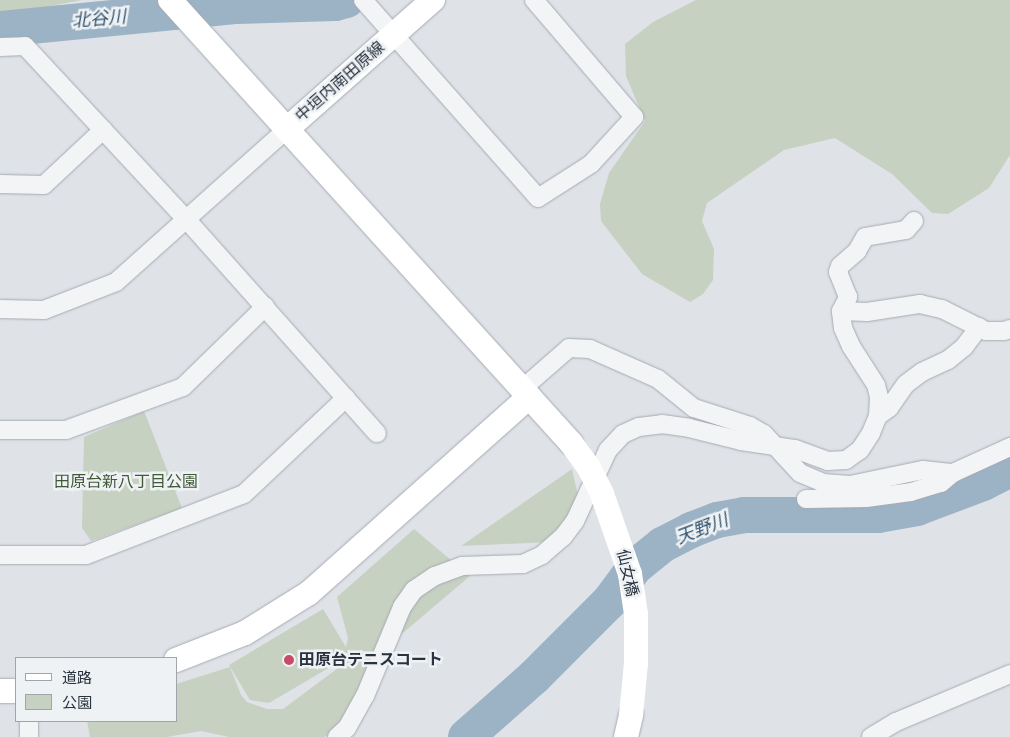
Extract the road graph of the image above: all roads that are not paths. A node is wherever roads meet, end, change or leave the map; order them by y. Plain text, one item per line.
1 (170, 0) edge
2 (433, 0) edge
3 (534, 0) edge
4 (369, 7) edge
5 (392, 36) junction
6 (0, 47) edge
7 (287, 128) junction
8 (103, 130) junction
9 (0, 184) edge
10 (186, 219) junction
11 (914, 221) dead end
12 (264, 308) junction
13 (0, 309) edge
14 (841, 311) junction
15 (979, 327) junction
16 (1010, 329) edge
17 (526, 393) junction
18 (346, 398) junction
19 (878, 416) junction
20 (0, 430) edge
21 (377, 433) dead end
22 (778, 446) junction
23 (1010, 447) edge
24 (953, 473) junction
25 (806, 499) dead end
26 (0, 555) edge
27 (178, 659) edge
28 (1010, 674) edge
29 (0, 691) edge
30 (15, 691) edge
31 (29, 722) edge
32 (628, 726) edge
33 (29, 737) edge
34 (337, 737) edge
35 (871, 737) edge

1 - 7 street, 中垣内南田原線
2 - 5 street, 中垣内南田原線
3 - 5 street
4 - 5 street
5 - 7 street, 中垣内南田原線
6 - 8 street
7 - 10 street
7 - 17 street, 仙女橋
8 - 9 street
8 - 10 street
10 - 12 street
10 - 13 street
11 - 14 street
12 - 18 street
12 - 20 street
14 - 15 street
14 - 19 street
15 - 16 street
15 - 19 street
17 - 22 street
17 - 27 street
17 - 32 street, 仙女橋, bridge
18 - 21 street
18 - 26 street
19 - 22 street
22 - 24 street
22 - 34 street
23 - 24 street
24 - 25 street
28 - 35 street
29 - 30 street
31 - 33 street

